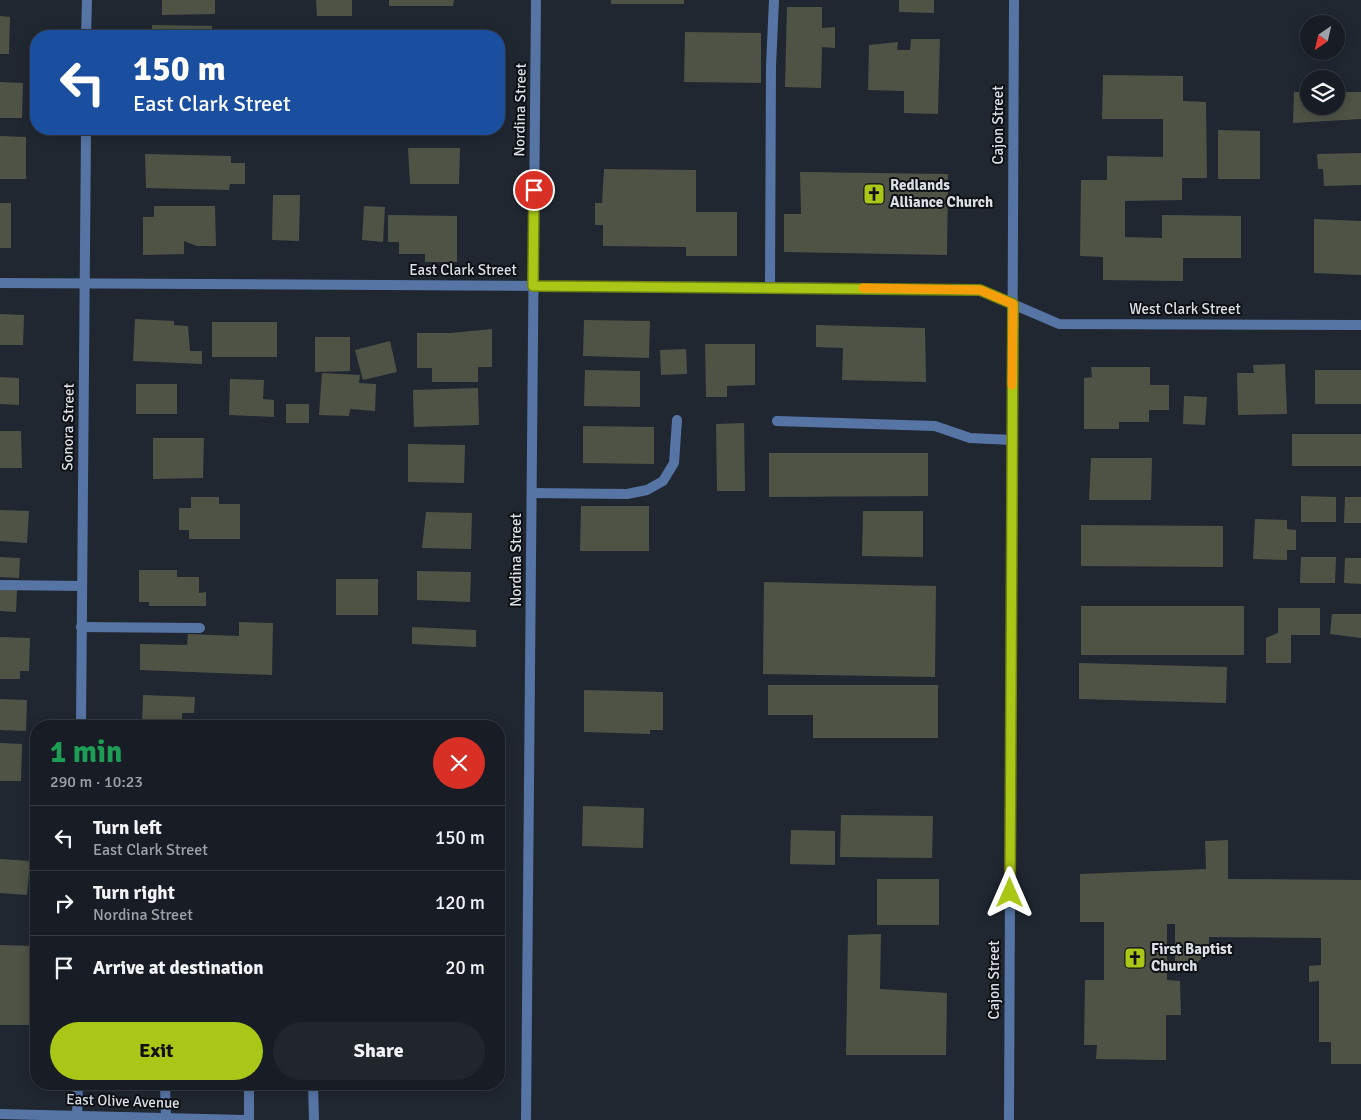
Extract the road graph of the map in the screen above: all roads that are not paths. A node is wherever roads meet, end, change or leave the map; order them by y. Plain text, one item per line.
1 (87, 0) edge
2 (536, 0) edge
3 (774, 0) edge
4 (1014, 0) edge
5 (86, 30) edge
6 (86, 135) edge
7 (0, 283) edge
8 (85, 283) junction
9 (533, 286) junction
10 (770, 287) junction
11 (1013, 304) junction
12 (1361, 325) edge
13 (677, 420) dead end
14 (777, 421) dead end
15 (1012, 440) junction
16 (532, 493) junction
17 (0, 585) edge
18 (82, 586) junction
19 (81, 627) junction
20 (200, 628) dead end
21 (81, 720) edge
22 (78, 1090) edge
23 (165, 1090) edge
24 (249, 1090) edge
25 (313, 1090) edge
26 (0, 1114) edge
27 (78, 1114) junction
28 (166, 1117) junction
29 (247, 1120) edge
30 (314, 1120) edge
31 (526, 1120) edge
32 (1009, 1120) edge

1 - 5 street
2 - 9 street, Nordina Street
3 - 10 street
4 - 11 street, Cajon Street
6 - 8 street, Sonora Street
7 - 8 street, East Clark Street
8 - 9 street, East Clark Street
8 - 18 street, Sonora Street
9 - 10 street, East Clark Street
9 - 16 street, Nordina Street
10 - 11 street, East Clark Street
11 - 12 street, West Clark Street
11 - 15 street, Cajon Street
13 - 16 street
14 - 15 street
15 - 32 street, Cajon Street
16 - 31 street, Nordina Street
17 - 18 street
18 - 19 street, Sonora Street
19 - 20 street
19 - 21 street, Sonora Street
22 - 27 street
23 - 28 street
24 - 29 street
25 - 30 street
26 - 27 street, East Olive Avenue
27 - 28 street, East Olive Avenue
28 - 29 street, East Olive Avenue

